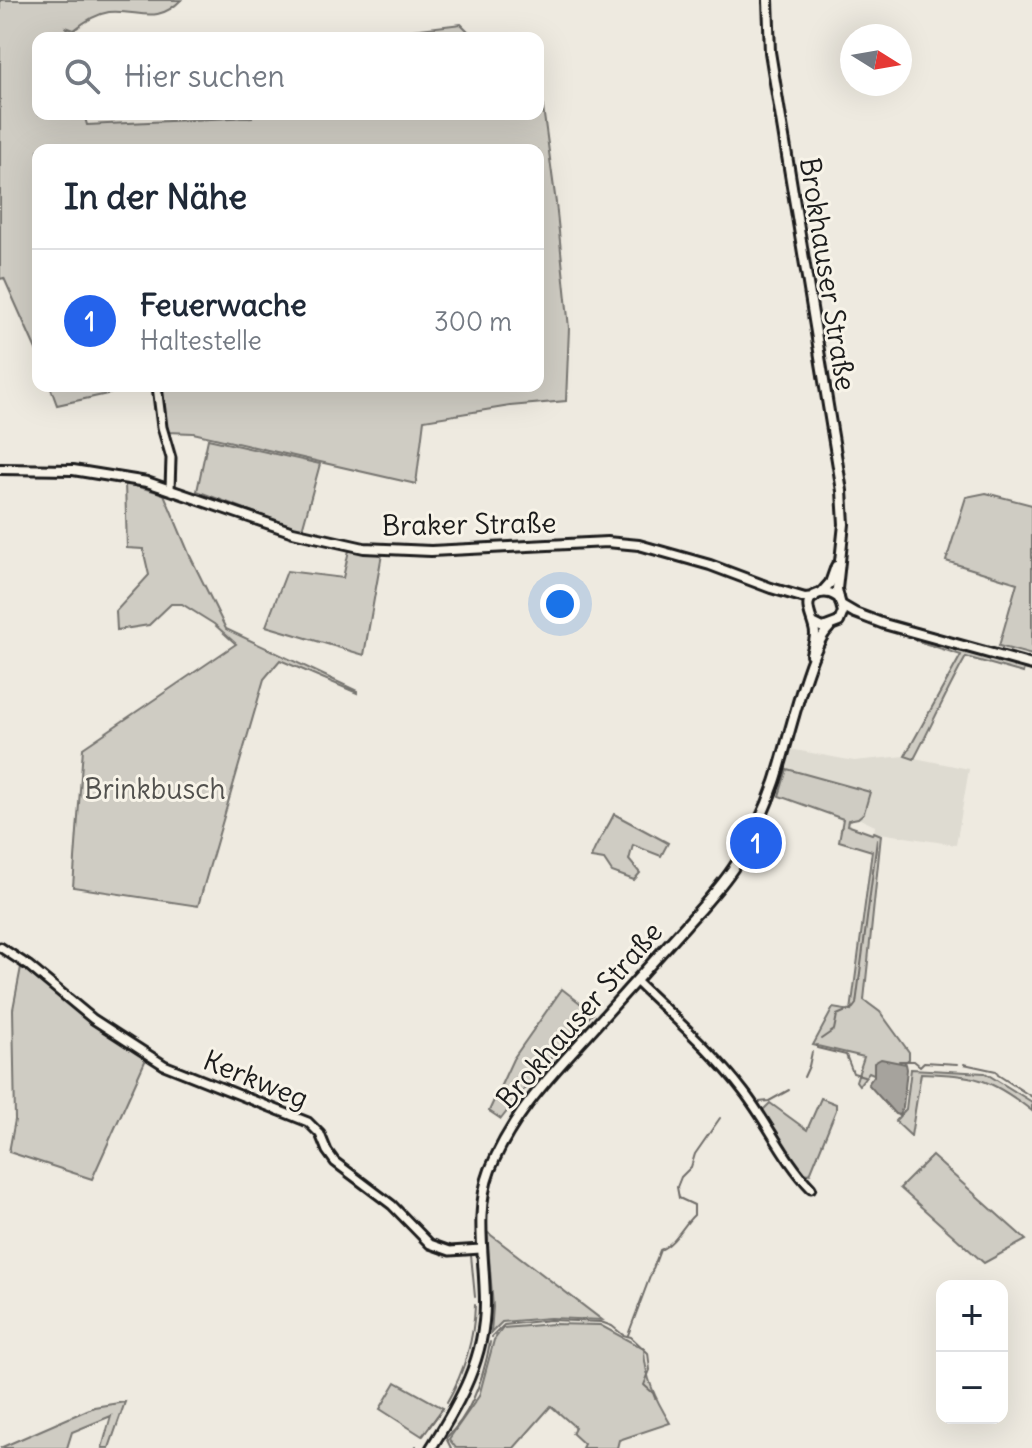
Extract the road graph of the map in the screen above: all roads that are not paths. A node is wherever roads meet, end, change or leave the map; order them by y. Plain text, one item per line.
1 (768, 0) edge
2 (158, 392) edge
3 (0, 469) edge
4 (170, 489) junction
5 (841, 554) junction
6 (771, 588) junction
7 (818, 595) junction
8 (841, 602) junction
9 (808, 612) junction
10 (839, 622) junction
11 (813, 623) junction
12 (884, 624) junction
13 (829, 628) junction
14 (1032, 665) edge
15 (807, 674) junction
16 (0, 947) edge
17 (636, 981) junction
18 (811, 1188) dead end
19 (481, 1249) junction
20 (433, 1447) edge

1 - 5 street, Brokhauser Straße
2 - 4 street
3 - 4 street, Braker Straße
4 - 6 street, Braker Straße
5 - 7 street, Brokhauser Straße
5 - 8 street, Brokhauser Straße
6 - 7 street, Braker Straße
6 - 9 street, Braker Straße
7 - 8 street
7 - 9 street
8 - 10 street
8 - 12 street
9 - 11 street
10 - 12 street
10 - 13 street
11 - 13 street
11 - 15 street, Brokhauser Straße
12 - 14 street
13 - 15 street, Brokhauser Straße
15 - 17 street, Brokhauser Straße
16 - 19 street, Kerkweg
17 - 18 street
17 - 19 street, Brokhauser Straße
19 - 20 street, Brokhauser Straße

